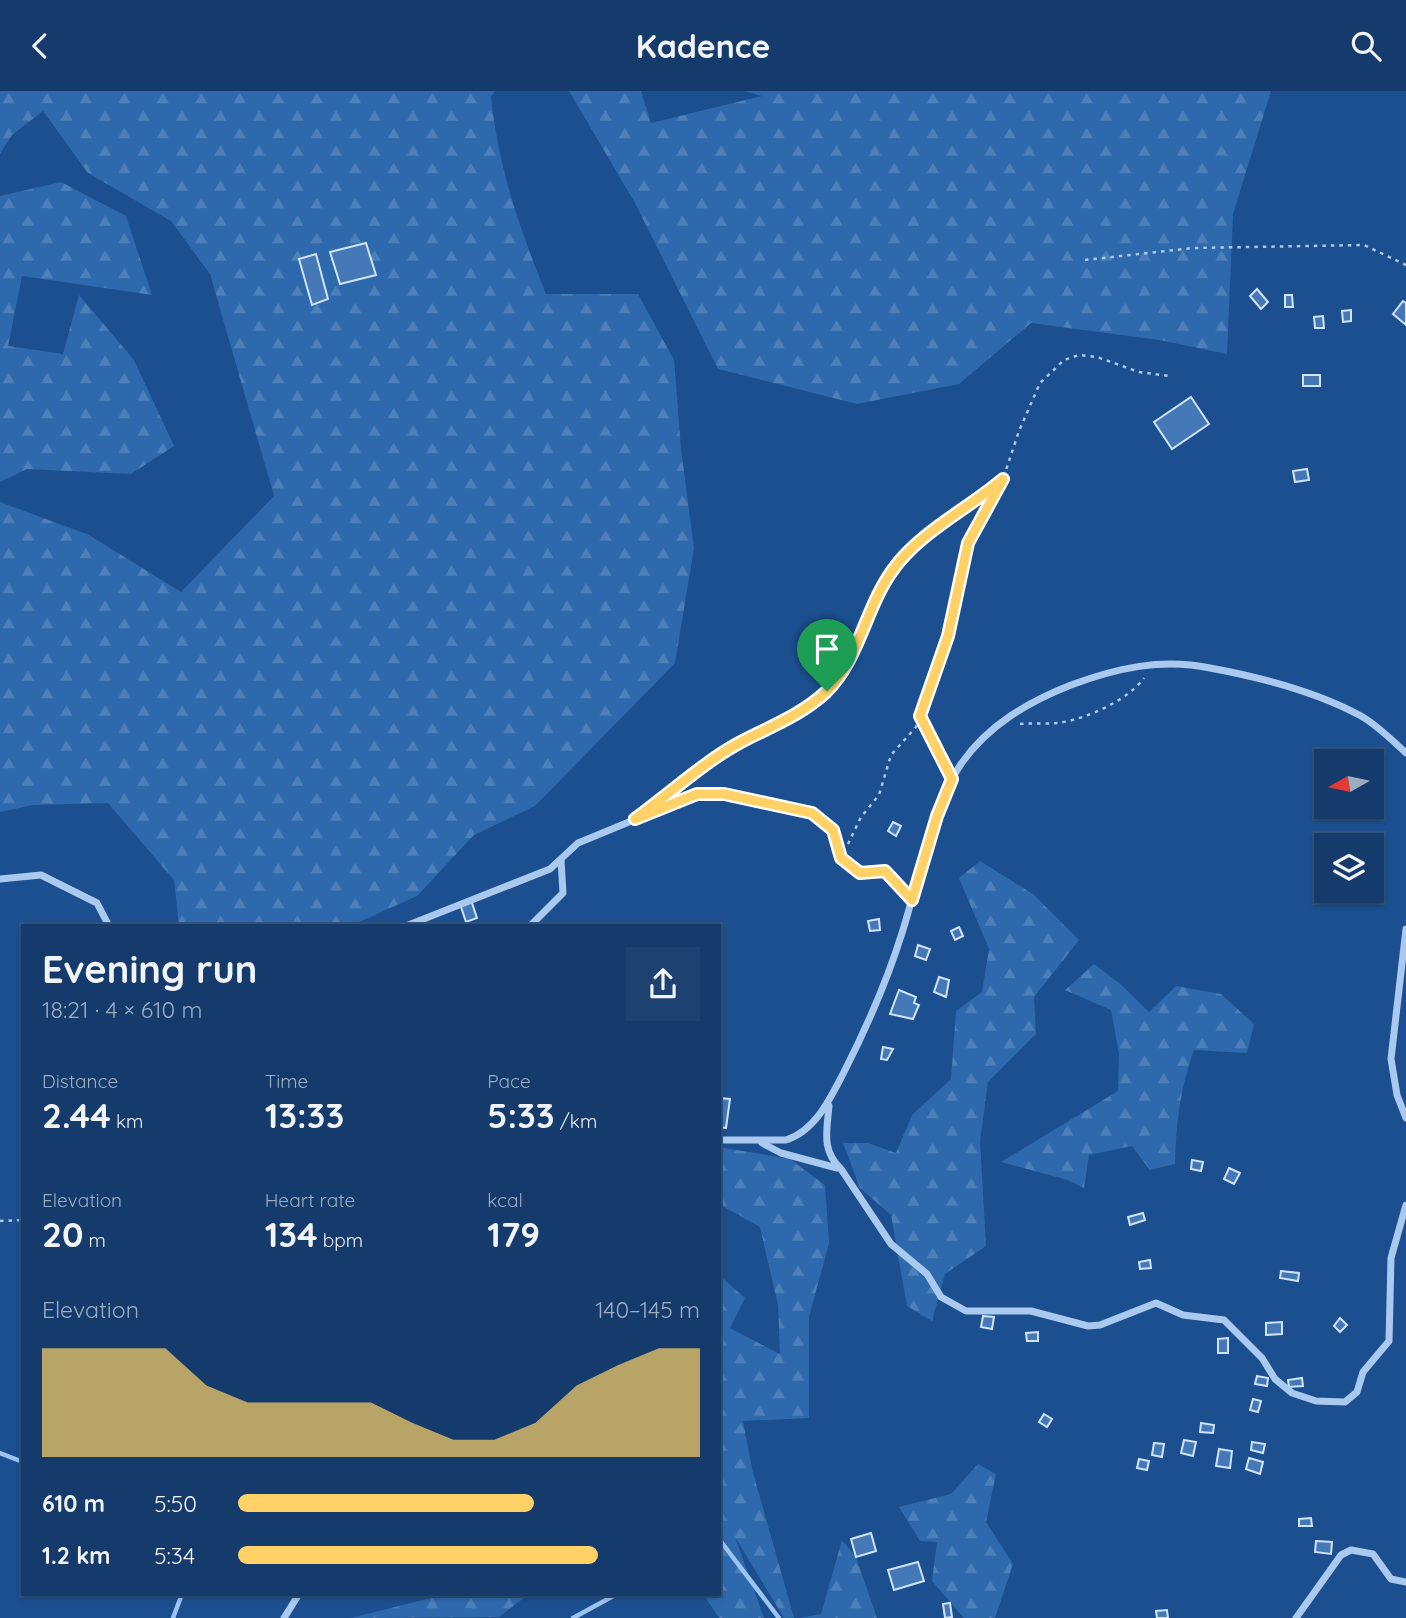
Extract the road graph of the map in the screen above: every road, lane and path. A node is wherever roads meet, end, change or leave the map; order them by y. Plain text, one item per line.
1 (1085, 261) dead end
2 (1406, 265) edge
3 (1169, 376) dead end
4 (1003, 479) junction
5 (1154, 664) junction
6 (920, 716) junction
7 (995, 725) junction
8 (1406, 753) edge
9 (952, 779) junction
10 (666, 796) dead end
11 (841, 858) junction
12 (561, 860) junction
13 (0, 879) edge
14 (912, 900) junction
15 (108, 924) edge
16 (411, 924) edge
17 (532, 924) edge
18 (1406, 929) edge
19 (830, 1100) junction
20 (1406, 1118) edge
21 (721, 1140) edge
22 (760, 1142) junction
23 (841, 1169) junction
24 (1406, 1205) edge
25 (21, 1220) edge
26 (0, 1221) edge
27 (1406, 1582) edge
28 (298, 1596) edge
29 (284, 1618) edge
30 (1296, 1618) edge

1 - 2 path
3 - 4 path
4 - 6 path
4 - 10 path
5 - 7 street
5 - 7 path
5 - 8 street
6 - 9 path
6 - 11 path
7 - 9 street
9 - 14 street
11 - 12 street
11 - 14 street
12 - 16 street
12 - 17 street
13 - 15 street
14 - 19 street
18 - 20 street
19 - 22 street
19 - 23 street
21 - 22 street
22 - 23 street
23 - 24 street
25 - 26 path
27 - 30 street
28 - 29 street

